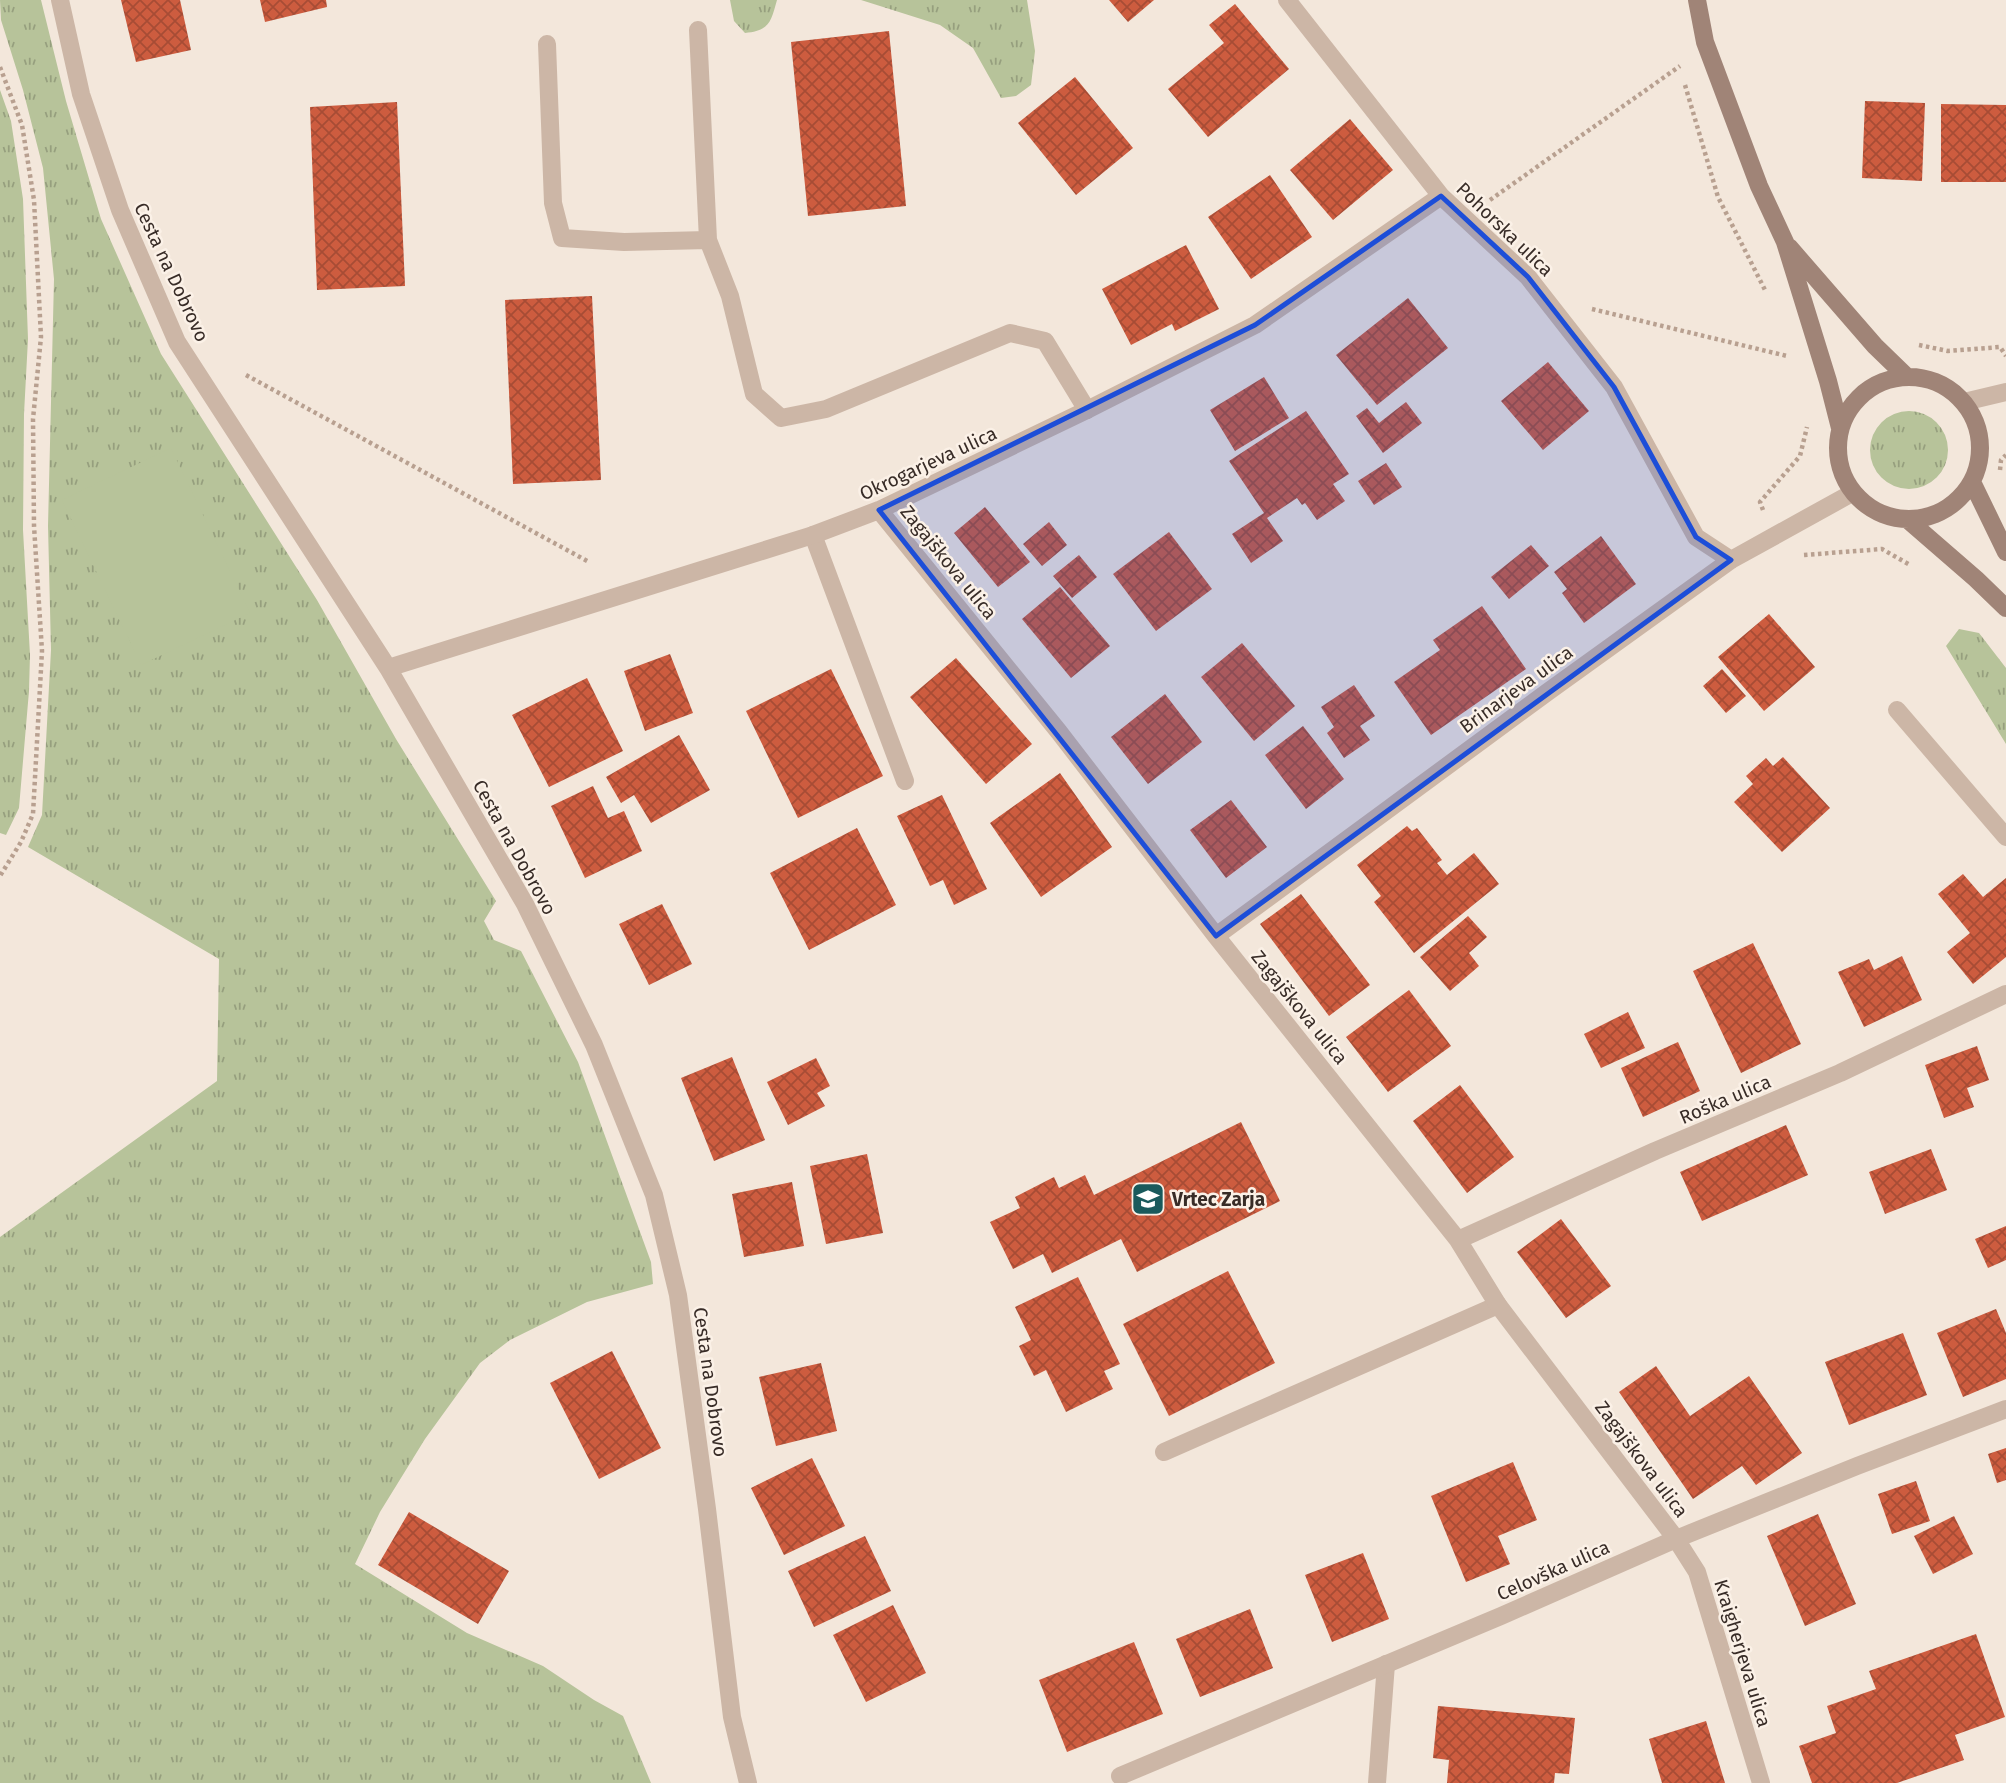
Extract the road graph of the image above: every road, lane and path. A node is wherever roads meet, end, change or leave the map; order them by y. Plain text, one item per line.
1 (60, 0) edge
2 (1287, 0) edge
3 (1698, 0) edge
4 (698, 30) dead end
5 (547, 44) dead end
6 (0, 66) edge
7 (1680, 66) dead end
8 (1441, 197) junction
9 (1489, 201) dead end
10 (708, 240) junction
11 (1785, 242) junction
12 (1584, 307) dead end
13 (1797, 359) dead end
14 (246, 375) dead end
15 (1907, 377) junction
16 (2006, 392) edge
17 (1964, 402) junction
18 (1087, 410) junction
19 (1840, 428) junction
20 (1972, 482) junction
21 (1852, 493) junction
22 (879, 510) junction
23 (1908, 520) junction
24 (813, 535) junction
25 (1772, 535) junction
26 (2006, 552) edge
27 (1731, 560) junction
28 (589, 562) dead end
29 (1915, 568) dead end
30 (2006, 608) edge
31 (388, 668) junction
32 (1897, 710) dead end
33 (905, 781) dead end
34 (2006, 836) edge
35 (0, 876) edge
36 (1216, 936) junction
37 (2006, 995) edge
38 (1458, 1240) junction
39 (1499, 1305) junction
40 (2006, 1409) edge
41 (1164, 1452) dead end
42 (1676, 1539) junction
43 (1386, 1664) junction
44 (1120, 1776) dead end
45 (748, 1783) edge
46 (1377, 1783) edge
47 (1760, 1783) edge

1 - 31 street, Cesta na Dobrovo
2 - 8 street, Pohorska ulica
3 - 11 street
4 - 10 street
5 - 10 street
6 - 35 path
7 - 9 path
8 - 18 street, Okrogarjeva ulica
8 - 27 street, Pohorska ulica
10 - 18 street
11 - 15 street
11 - 19 street
12 - 13 path
14 - 28 path
15 - 17 street
15 - 19 street
16 - 17 street
17 - 20 street
18 - 22 street, Okrogarjeva ulica
19 - 21 street
20 - 23 street
20 - 26 street
21 - 23 street
21 - 25 street, Brinarjeva ulica
22 - 24 street, Okrogarjeva ulica
22 - 36 street, Zagajškova ulica
23 - 30 street
24 - 31 street, Okrogarjeva ulica
24 - 33 street
25 - 27 street, Brinarjeva ulica
25 - 29 path
27 - 36 street, Brinarjeva ulica
31 - 45 street, Cesta na Dobrovo
32 - 34 street
36 - 38 street, Zagajškova ulica
37 - 38 street, Roška ulica
38 - 39 street, Zagajškova ulica
39 - 41 street
39 - 42 street, Zagajškova ulica
40 - 42 street, Celovška ulica
42 - 43 street, Celovška ulica
42 - 47 street, Kraigherjeva ulica
43 - 44 street, Celovška ulica
43 - 46 street

